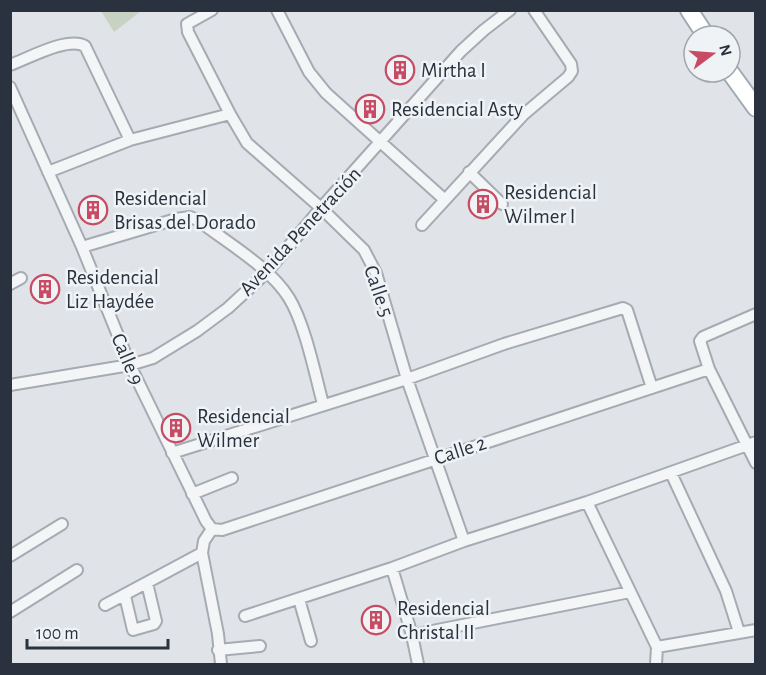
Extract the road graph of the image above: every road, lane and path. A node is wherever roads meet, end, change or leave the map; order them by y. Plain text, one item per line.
1 (212, 10) edge
2 (277, 10) edge
3 (510, 10) edge
4 (534, 10) edge
5 (689, 10) edge
6 (698, 24) edge
7 (10, 65) edge
8 (739, 84) edge
9 (10, 87) edge
10 (756, 108) edge
11 (230, 114) junction
12 (130, 140) junction
13 (381, 143) junction
14 (48, 172) junction
15 (469, 172) junction
16 (445, 200) junction
17 (502, 204) dead end
18 (321, 208) junction
19 (422, 225) dead end
20 (82, 247) junction
21 (267, 272) junction
22 (21, 278) dead end
23 (10, 284) edge
24 (756, 314) edge
25 (130, 365) junction
26 (709, 369) junction
27 (407, 379) junction
28 (10, 386) edge
29 (652, 388) junction
30 (323, 404) junction
31 (751, 444) edge
32 (172, 453) junction
33 (434, 459) junction
34 (756, 463) edge
35 (671, 473) junction
36 (232, 478) dead end
37 (192, 494) junction
38 (587, 502) junction
39 (62, 524) dead end
40 (212, 529) junction
41 (464, 541) junction
42 (202, 553) junction
43 (10, 556) edge
44 (392, 567) junction
45 (77, 570) dead end
46 (147, 583) junction
47 (630, 592) junction
48 (124, 596) junction
49 (298, 599) junction
50 (105, 604) dead end
51 (10, 612) edge
52 (245, 616) dead end
53 (756, 630) edge
54 (740, 632) junction
55 (412, 635) junction
56 (310, 641) dead end
57 (260, 646) dead end
58 (657, 646) junction
59 (218, 650) junction
60 (221, 664) edge
61 (418, 664) edge
62 (656, 664) edge

1 - 11 street, Calle 5
2 - 13 street
3 - 13 street, Avenida Penetración
4 - 15 street
5 - 6 main road
7 - 12 street
8 - 10 main road
9 - 14 street, Calle 9
11 - 12 street
11 - 18 street, Calle 5
12 - 14 street
13 - 16 street
13 - 18 street, Avenida Penetración
14 - 20 street, Calle 9
15 - 16 street
15 - 17 street
16 - 19 street
18 - 21 street, Avenida Penetración
18 - 27 street, Calle 5
20 - 21 street
20 - 25 street, Calle 9
21 - 25 street, Avenida Penetración
21 - 30 street
22 - 23 street
24 - 26 street
25 - 28 street, Avenida Penetración
25 - 32 street, Calle 9
26 - 29 street, Calle 2
26 - 31 street
27 - 29 street
27 - 30 street
27 - 33 street, Calle 5
29 - 33 street, Calle 2
30 - 32 street
31 - 34 street
31 - 35 street
32 - 37 street, Calle 9
33 - 40 street, Calle 2
33 - 41 street, Calle 5
35 - 38 street
35 - 54 street
36 - 37 street
37 - 40 street, Calle 9
38 - 41 street
38 - 47 street
39 - 43 street
40 - 42 street
41 - 44 street
42 - 46 street
42 - 59 street
44 - 49 street
44 - 55 street
45 - 51 street
46 - 48 street
46 - 48 street
47 - 55 street
47 - 58 street
48 - 50 street
49 - 52 street
49 - 56 street
53 - 54 street
54 - 58 street
55 - 61 street
57 - 59 street
58 - 62 street
59 - 60 street

